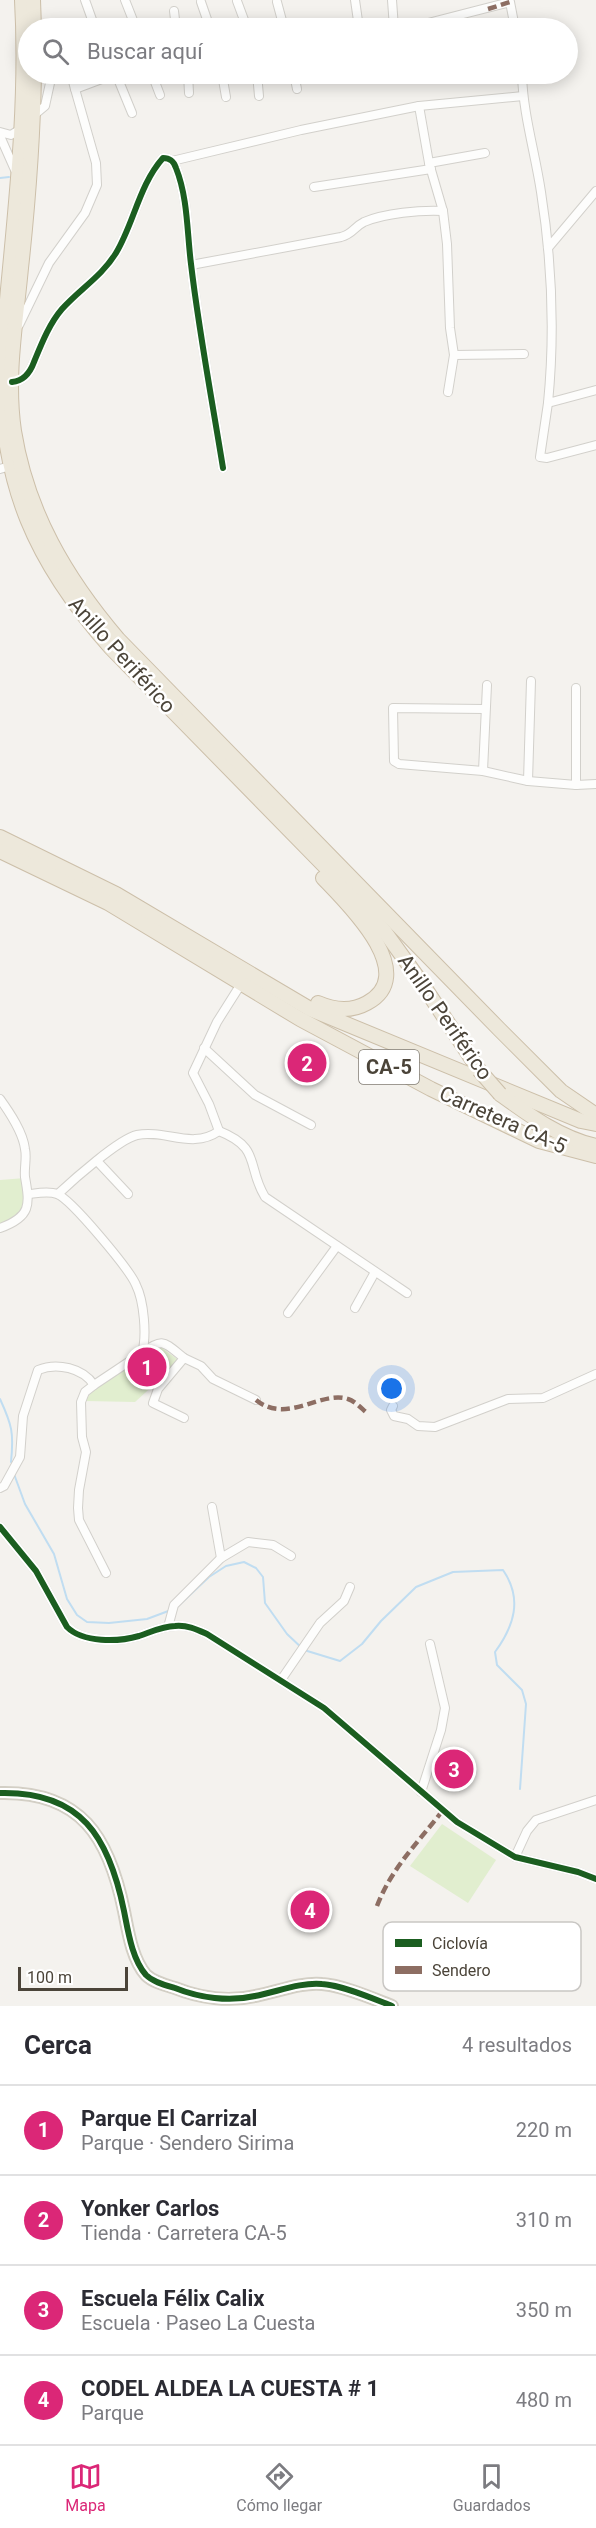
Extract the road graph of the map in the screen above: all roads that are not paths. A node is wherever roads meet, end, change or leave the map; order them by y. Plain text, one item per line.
1 (22, 0) edge
2 (33, 0) edge
3 (85, 0) edge
4 (125, 0) edge
5 (356, 0) edge
6 (392, 0) edge
7 (237, 1) edge
8 (277, 2) dead end
9 (201, 3) dead end
10 (174, 11) dead end
11 (457, 17) joint
12 (23, 18) edge
13 (34, 18) edge
14 (91, 18) edge
15 (132, 18) edge
16 (175, 18) edge
17 (206, 18) edge
18 (243, 18) edge
19 (281, 18) edge
20 (358, 18) edge
21 (393, 18) edge
22 (454, 18) edge
23 (513, 18) edge
24 (23, 84) edge
25 (34, 84) edge
26 (50, 84) edge
27 (74, 84) edge
28 (89, 84) edge
29 (120, 84) edge
30 (156, 84) edge
31 (189, 84) edge
32 (224, 84) edge
33 (258, 84) edge
34 (296, 84) edge
35 (522, 84) edge
36 (75, 89) junction
37 (297, 89) dead end
38 (189, 93) dead end
39 (160, 95) dead end
40 (259, 96) dead end
41 (523, 96) junction
42 (226, 97) dead end
43 (419, 106) junction
44 (132, 113) dead end
45 (33, 116) junction
46 (22, 128) junction
47 (0, 134) edge
48 (485, 153) dead end
49 (172, 161) junction
50 (430, 166) junction
51 (18, 176) junction
52 (314, 187) dead end
53 (596, 191) edge
54 (442, 211) junction
55 (548, 248) junction
56 (191, 265) junction
57 (14, 335) junction
58 (524, 354) dead end
59 (454, 356) junction
60 (12, 382) junction
61 (596, 390) edge
62 (448, 392) dead end
63 (548, 403) junction
64 (596, 445) edge
65 (5, 468) edge
66 (223, 468) dead end
67 (531, 681) dead end
68 (487, 685) dead end
69 (576, 688) dead end
70 (484, 709) junction
71 (199, 738) junction
72 (483, 771) junction
73 (528, 781) junction
74 (596, 784) edge
75 (576, 785) junction
76 (0, 837) edge
77 (0, 851) edge
78 (193, 940) junction
79 (241, 984) junction
80 (204, 1048) junction
81 (0, 1099) edge
82 (596, 1115) edge
83 (596, 1124) edge
84 (311, 1125) dead end
85 (219, 1131) junction
86 (596, 1146) edge
87 (596, 1156) edge
88 (98, 1161) junction
89 (30, 1194) junction
90 (58, 1194) junction
91 (128, 1194) dead end
92 (0, 1228) edge
93 (337, 1246) junction
94 (375, 1272) junction
95 (408, 1293) dead end
96 (355, 1308) dead end
97 (288, 1313) dead end
98 (142, 1353) junction
99 (184, 1358) junction
100 (596, 1374) edge
101 (94, 1385) junction
102 (256, 1400) dead end
103 (393, 1406) dead end
104 (184, 1418) dead end
105 (0, 1488) edge
106 (212, 1507) dead end
107 (0, 1527) edge
108 (291, 1556) dead end
109 (220, 1558) junction
110 (106, 1573) dead end
111 (350, 1587) dead end
112 (168, 1626) junction
113 (430, 1644) dead end
114 (281, 1680) junction
115 (421, 1792) junction
116 (0, 1793) edge
117 (596, 1800) edge
118 (515, 1857) junction
119 (596, 1879) edge
120 (238, 2002) edge
121 (392, 2006) edge

1 - 12 highway, Anillo Periférico
2 - 13 highway
3 - 14 street
4 - 15 street
5 - 20 street
6 - 21 street
7 - 18 street
8 - 19 street
9 - 17 street
10 - 16 street
11 - 22 street
11 - 23 street
24 - 46 highway, Anillo Periférico
25 - 45 highway, Anillo Periférico
26 - 45 street
27 - 36 street
28 - 36 street
29 - 44 street
30 - 39 street
31 - 38 street
32 - 42 street
33 - 40 street
34 - 37 street
35 - 41 street
36 - 57 street
41 - 43 street
41 - 55 street
43 - 49 street
43 - 50 street
45 - 57 highway, Anillo Periférico
46 - 47 street
46 - 51 highway, Anillo Periférico
47 - 51 street
48 - 50 street
49 - 56 street
49 - 60 street
50 - 52 street
50 - 54 street
51 - 65 highway, Anillo Periférico
53 - 55 street
54 - 56 street
54 - 59 street
55 - 63 street
56 - 66 street
57 - 60 highway, Anillo Periférico
58 - 59 street
59 - 62 street
60 - 82 highway, Anillo Periférico
61 - 63 street
63 - 64 street
65 - 71 highway, Anillo Periférico
67 - 73 street
68 - 70 street
69 - 75 street
70 - 72 street
70 - 72 street
71 - 78 highway
71 - 86 highway, Anillo Periférico, bridge
72 - 73 street
73 - 75 street
74 - 75 street
76 - 78 highway, CA-5
77 - 79 highway, Carretera CA-5 / CA-5
78 - 83 highway, Carretera CA-5 / CA-5
79 - 80 street
79 - 87 highway, Carretera CA-5 / CA-5
80 - 84 street
80 - 85 street
81 - 89 street
85 - 88 street
85 - 93 street
88 - 90 street
88 - 91 street
89 - 90 street
89 - 92 street
90 - 98 street
93 - 94 street
93 - 97 street
94 - 95 street
94 - 96 street
98 - 99 street
98 - 101 street
99 - 102 street
99 - 104 street
100 - 103 street
101 - 105 street
101 - 110 street
106 - 109 street
107 - 112 street
108 - 109 street
109 - 112 street
111 - 114 street
112 - 114 street
113 - 115 street
114 - 115 street
115 - 118 street
116 - 120 street
117 - 118 street
118 - 119 street
120 - 121 street

